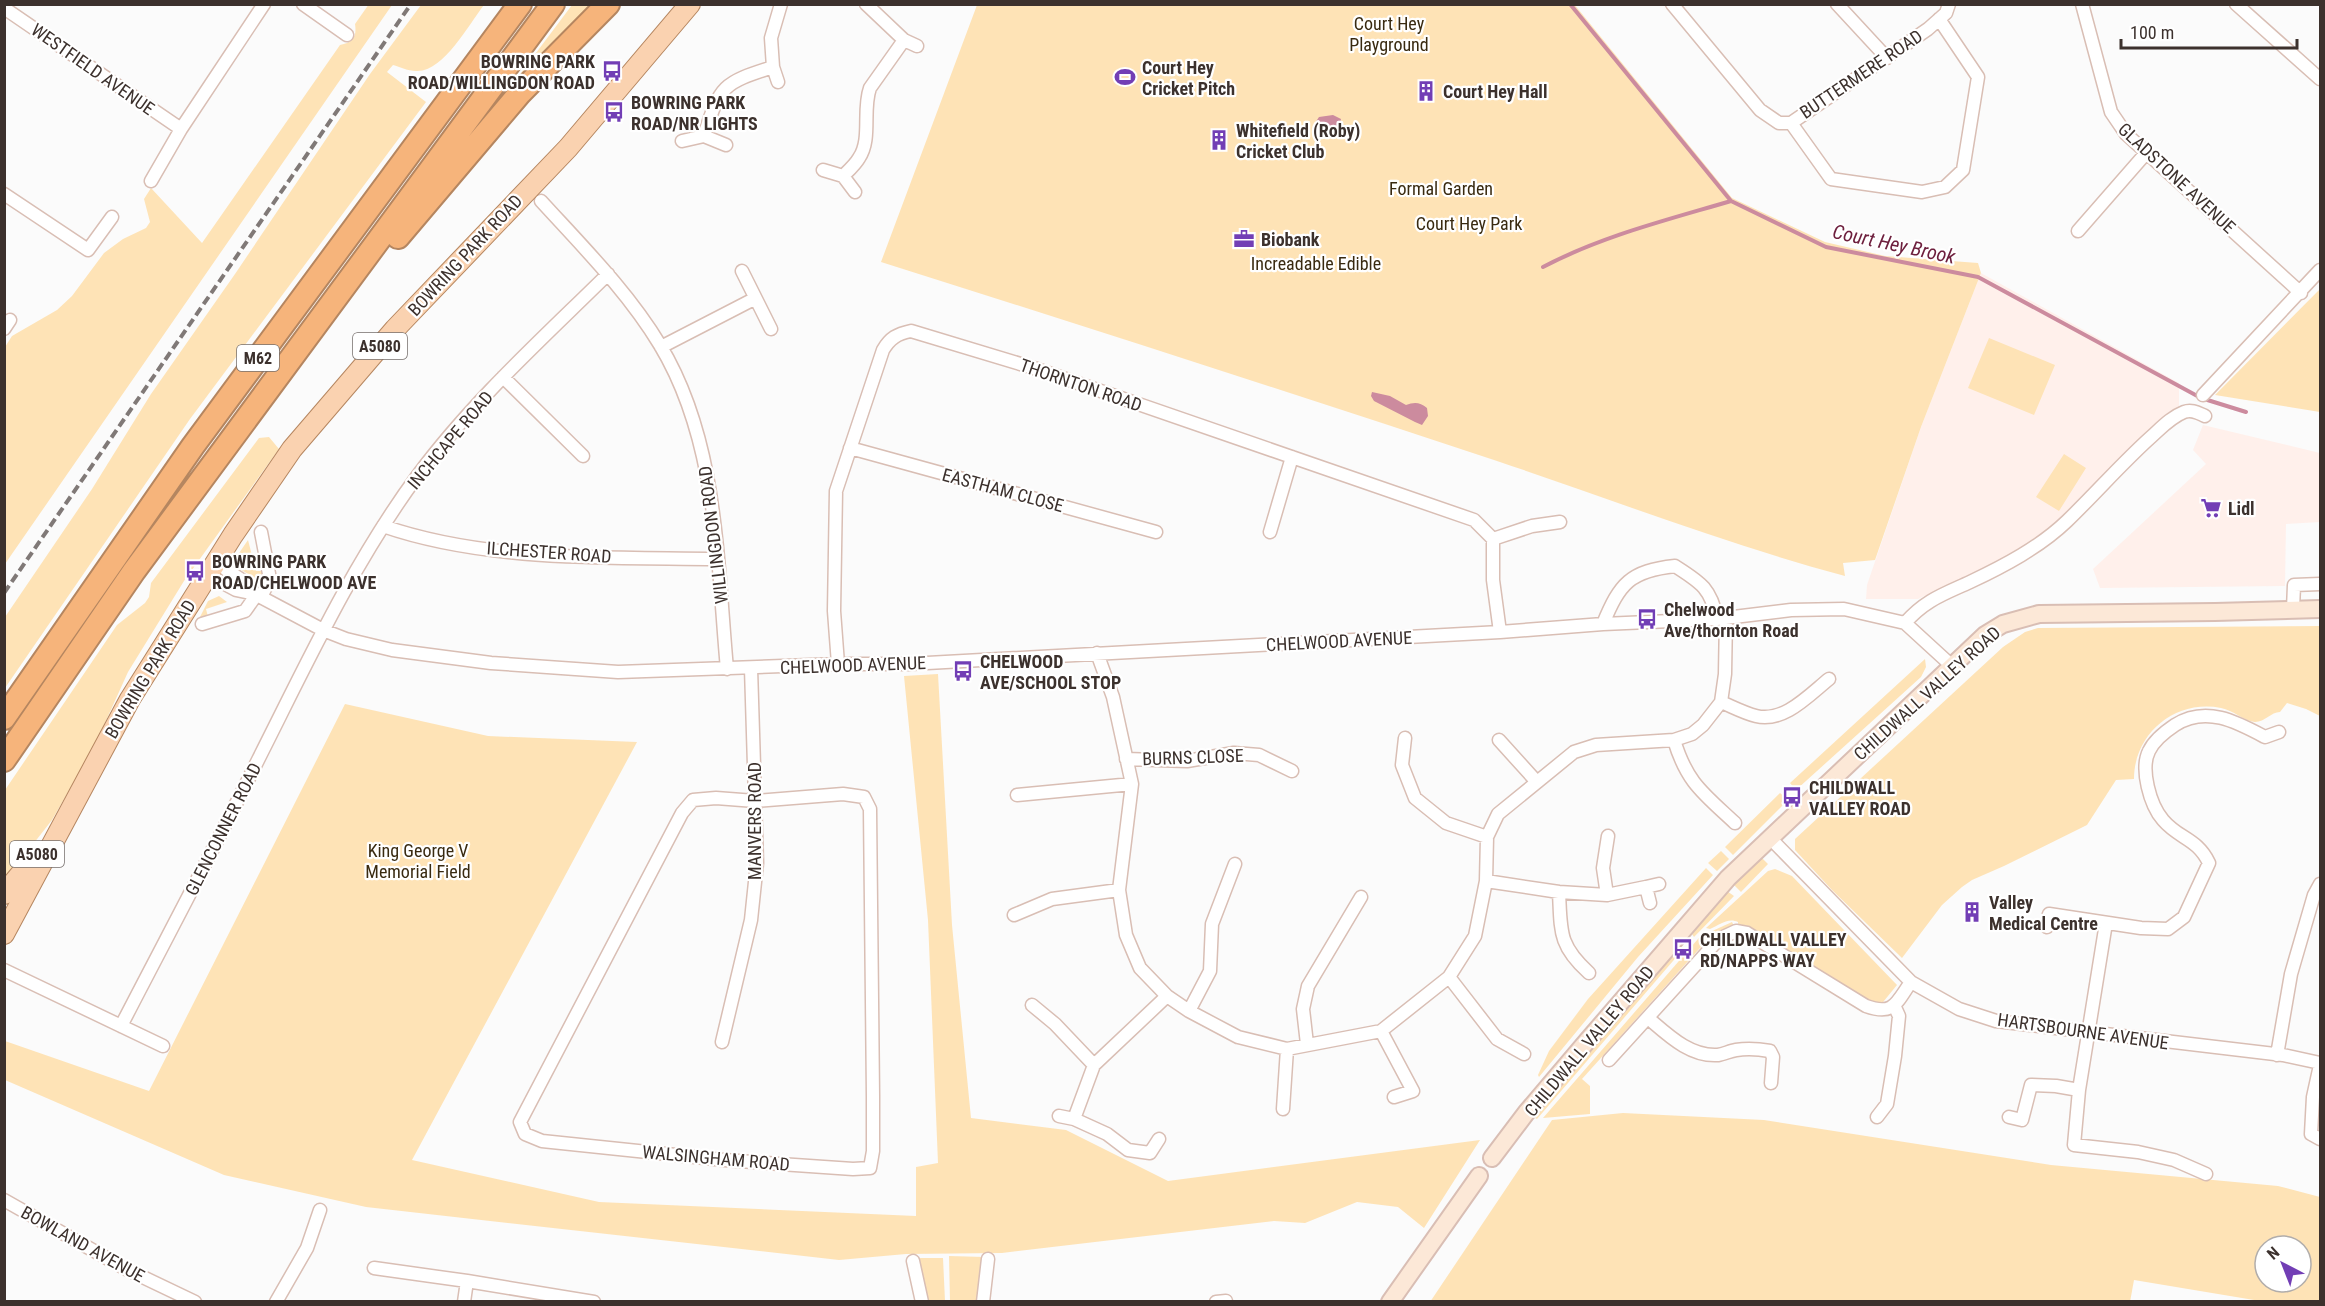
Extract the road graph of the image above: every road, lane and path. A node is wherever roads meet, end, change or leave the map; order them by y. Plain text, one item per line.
1 (264, 4) edge
2 (303, 4) edge
3 (520, 4) edge
4 (553, 4) edge
5 (608, 4) edge
6 (690, 4) edge
7 (781, 4) edge
8 (866, 4) edge
9 (1672, 4) edge
10 (1837, 4) edge
11 (1949, 4) edge
12 (2082, 4) edge
13 (2236, 4) edge
14 (4, 8) edge
15 (1939, 19) junction
16 (347, 35) dead end
17 (904, 40) junction
18 (917, 46) dead end
19 (1887, 58) junction
20 (773, 67) junction
21 (2320, 79) edge
22 (778, 82) dead end
23 (1791, 123) junction
24 (181, 129) junction
25 (704, 136) junction
26 (682, 141) dead end
27 (726, 145) dead end
28 (2147, 152) junction
29 (823, 170) dead end
30 (843, 176) junction
31 (151, 181) dead end
32 (855, 192) dead end
33 (4, 195) edge
34 (541, 201) dead end
35 (112, 217) dead end
36 (2078, 231) dead end
37 (2320, 270) edge
38 (742, 271) dead end
39 (608, 274) junction
40 (2301, 293) junction
41 (754, 299) junction
42 (771, 329) dead end
43 (661, 347) junction
44 (503, 377) junction
45 (264, 395) junction
46 (2203, 395) dead end
47 (2205, 416) dead end
48 (850, 448) junction
49 (583, 456) dead end
50 (1292, 457) junction
51 (1560, 522) dead end
52 (383, 526) junction
53 (261, 532) dead end
54 (1156, 532) dead end
55 (1270, 532) dead end
56 (1493, 540) junction
57 (717, 559) junction
58 (212, 569) junction
59 (2320, 584) edge
60 (258, 595) junction
61 (2293, 609) junction
62 (2320, 609) edge
63 (1721, 618) junction
64 (1905, 623) junction
65 (202, 624) dead end
66 (1603, 624) junction
67 (323, 630) junction
68 (1500, 632) junction
69 (1096, 653) junction
70 (837, 664) junction
71 (1952, 666) junction
72 (751, 668) junction
73 (727, 669) junction
74 (1829, 679) dead end
75 (1721, 702) junction
76 (4, 718) edge
77 (2279, 732) dead end
78 (1405, 738) dead end
79 (1499, 740) dead end
80 (1674, 740) junction
81 (1126, 759) junction
82 (4, 760) edge
83 (1292, 771) dead end
84 (1536, 781) junction
85 (1132, 784) junction
86 (1017, 795) dead end
87 (755, 801) junction
88 (67, 814) junction
89 (1735, 823) dead end
90 (1608, 836) dead end
91 (1487, 837) junction
92 (1770, 838) junction
93 (1235, 864) dead end
94 (1486, 881) junction
95 (2320, 884) edge
96 (1119, 890) junction
97 (1559, 892) junction
98 (4, 894) edge
99 (1607, 895) junction
100 (1361, 897) dead end
101 (1650, 903) dead end
102 (1014, 915) dead end
103 (2106, 923) junction
104 (2048, 927) dead end
105 (4, 934) edge
106 (4, 970) edge
107 (1589, 973) dead end
108 (1449, 977) junction
109 (1911, 982) junction
110 (1167, 996) junction
111 (1032, 1005) dead end
112 (1894, 1005) junction
113 (1190, 1011) junction
114 (1648, 1018) junction
115 (121, 1026) junction
116 (1381, 1031) junction
117 (2088, 1033) junction
118 (722, 1042) dead end
119 (1307, 1044) junction
120 (163, 1046) dead end
121 (1287, 1049) junction
122 (1524, 1054) dead end
123 (2277, 1055) junction
124 (1610, 1060) dead end
125 (2320, 1064) edge
126 (1094, 1065) junction
127 (1771, 1083) dead end
128 (2079, 1090) junction
129 (1394, 1096) dead end
130 (1283, 1110) dead end
131 (1059, 1116) dead end
132 (1877, 1117) dead end
133 (2009, 1118) dead end
134 (1074, 1119) junction
135 (1159, 1139) dead end
136 (2320, 1139) edge
137 (1492, 1158) dead end
138 (2206, 1174) dead end
139 (1479, 1176) dead end
140 (4, 1200) edge
141 (320, 1210) dead end
142 (988, 1259) dead end
143 (913, 1261) dead end
144 (374, 1268) dead end
145 (467, 1281) junction
146 (195, 1302) edge
147 (276, 1302) edge
148 (464, 1302) edge
149 (594, 1302) edge
150 (922, 1302) edge
151 (983, 1302) edge
152 (1390, 1302) edge

1 - 24 street
2 - 16 street
3 - 76 highway, M62
4 - 45 highway, M62
5 - 45 highway
6 - 58 main road, BOWRING PARK ROAD / A5080
7 - 20 street
8 - 17 street
9 - 23 street, BUTTERMERE ROAD
10 - 19 street
11 - 15 street, BUTTERMERE ROAD
12 - 28 street, GLADSTONE AVENUE
13 - 21 street
14 - 24 street, WESTFIELD AVENUE
15 - 19 street, BUTTERMERE ROAD
15 - 23 street
17 - 18 street
17 - 30 street
19 - 23 street, BUTTERMERE ROAD
20 - 22 street
20 - 25 street
24 - 31 street
25 - 26 street
25 - 27 street
28 - 36 street
28 - 40 street, GLADSTONE AVENUE
29 - 30 street
30 - 32 street
33 - 35 street
34 - 39 street, WILLINGDON ROAD
37 - 40 street
38 - 41 street
39 - 43 street, WILLINGDON ROAD
39 - 44 street, INCHCAPE ROAD
40 - 46 street
41 - 42 street
41 - 43 street
43 - 57 street, WILLINGDON ROAD
44 - 49 street
44 - 52 street, INCHCAPE ROAD
45 - 82 highway, M62
47 - 64 street
48 - 50 street, THORNTON ROAD
48 - 54 street, EASTHAM CLOSE
48 - 70 street, THORNTON ROAD
50 - 55 street
50 - 56 street, THORNTON ROAD
51 - 56 street
52 - 57 street, ILCHESTER ROAD
52 - 67 street, INCHCAPE ROAD
53 - 60 street
56 - 68 street
57 - 73 street, WILLINGDON ROAD
58 - 60 street, CHELWOOD AVENUE
58 - 88 main road, BOWRING PARK ROAD / A5080
59 - 61 street
60 - 65 street
60 - 67 street, CHELWOOD AVENUE
61 - 62 main road, CHILDWALL VALLEY ROAD
61 - 71 main road, CHILDWALL VALLEY ROAD
63 - 64 street, CHELWOOD AVENUE
63 - 66 street, CHELWOOD AVENUE
63 - 66 street
63 - 75 street
64 - 71 street, CHELWOOD AVENUE
66 - 68 street, CHELWOOD AVENUE
67 - 73 street, CHELWOOD AVENUE
67 - 115 street, GLENCONNER ROAD
68 - 69 street, CHELWOOD AVENUE
69 - 70 street, CHELWOOD AVENUE
69 - 81 street
70 - 72 street, CHELWOOD AVENUE
71 - 92 main road, CHILDWALL VALLEY ROAD
72 - 73 street, CHELWOOD AVENUE
72 - 87 street, MANVERS ROAD
74 - 75 street
75 - 80 street
77 - 103 street
78 - 91 street
79 - 84 street
80 - 84 street
80 - 89 street
81 - 83 street, BURNS CLOSE
81 - 85 street
84 - 91 street
85 - 86 street
85 - 96 street
87 - 87 street, WALSINGHAM ROAD
87 - 118 street, MANVERS ROAD
88 - 98 main road, BOWRING PARK ROAD / A5080
88 - 105 main road, BOWRING PARK ROAD / A5080
90 - 99 street
91 - 94 street
92 - 109 street, HARTSBOURNE AVENUE
92 - 137 main road, CHILDWALL VALLEY ROAD
93 - 113 street
94 - 97 street
94 - 108 street
95 - 123 street
96 - 102 street
96 - 110 street
97 - 99 street
97 - 107 street
99 - 101 street
100 - 119 street
103 - 104 street
103 - 117 street
106 - 115 street
108 - 116 street
108 - 122 street
109 - 112 street
109 - 117 street, HARTSBOURNE AVENUE
110 - 113 street
110 - 126 street
111 - 126 street
112 - 114 street
112 - 132 street
113 - 121 street
114 - 124 street
114 - 127 street
115 - 120 street
116 - 119 street
116 - 129 street
117 - 123 street, HARTSBOURNE AVENUE
117 - 128 street
119 - 121 street
121 - 130 street
123 - 125 street, HARTSBOURNE AVENUE
125 - 136 street
126 - 134 street
128 - 133 street
128 - 138 street
131 - 134 street
134 - 135 street
139 - 152 main road
140 - 146 street, BOWLAND AVENUE
141 - 147 street
142 - 151 street
143 - 150 street
144 - 145 street
145 - 148 street
145 - 149 street

